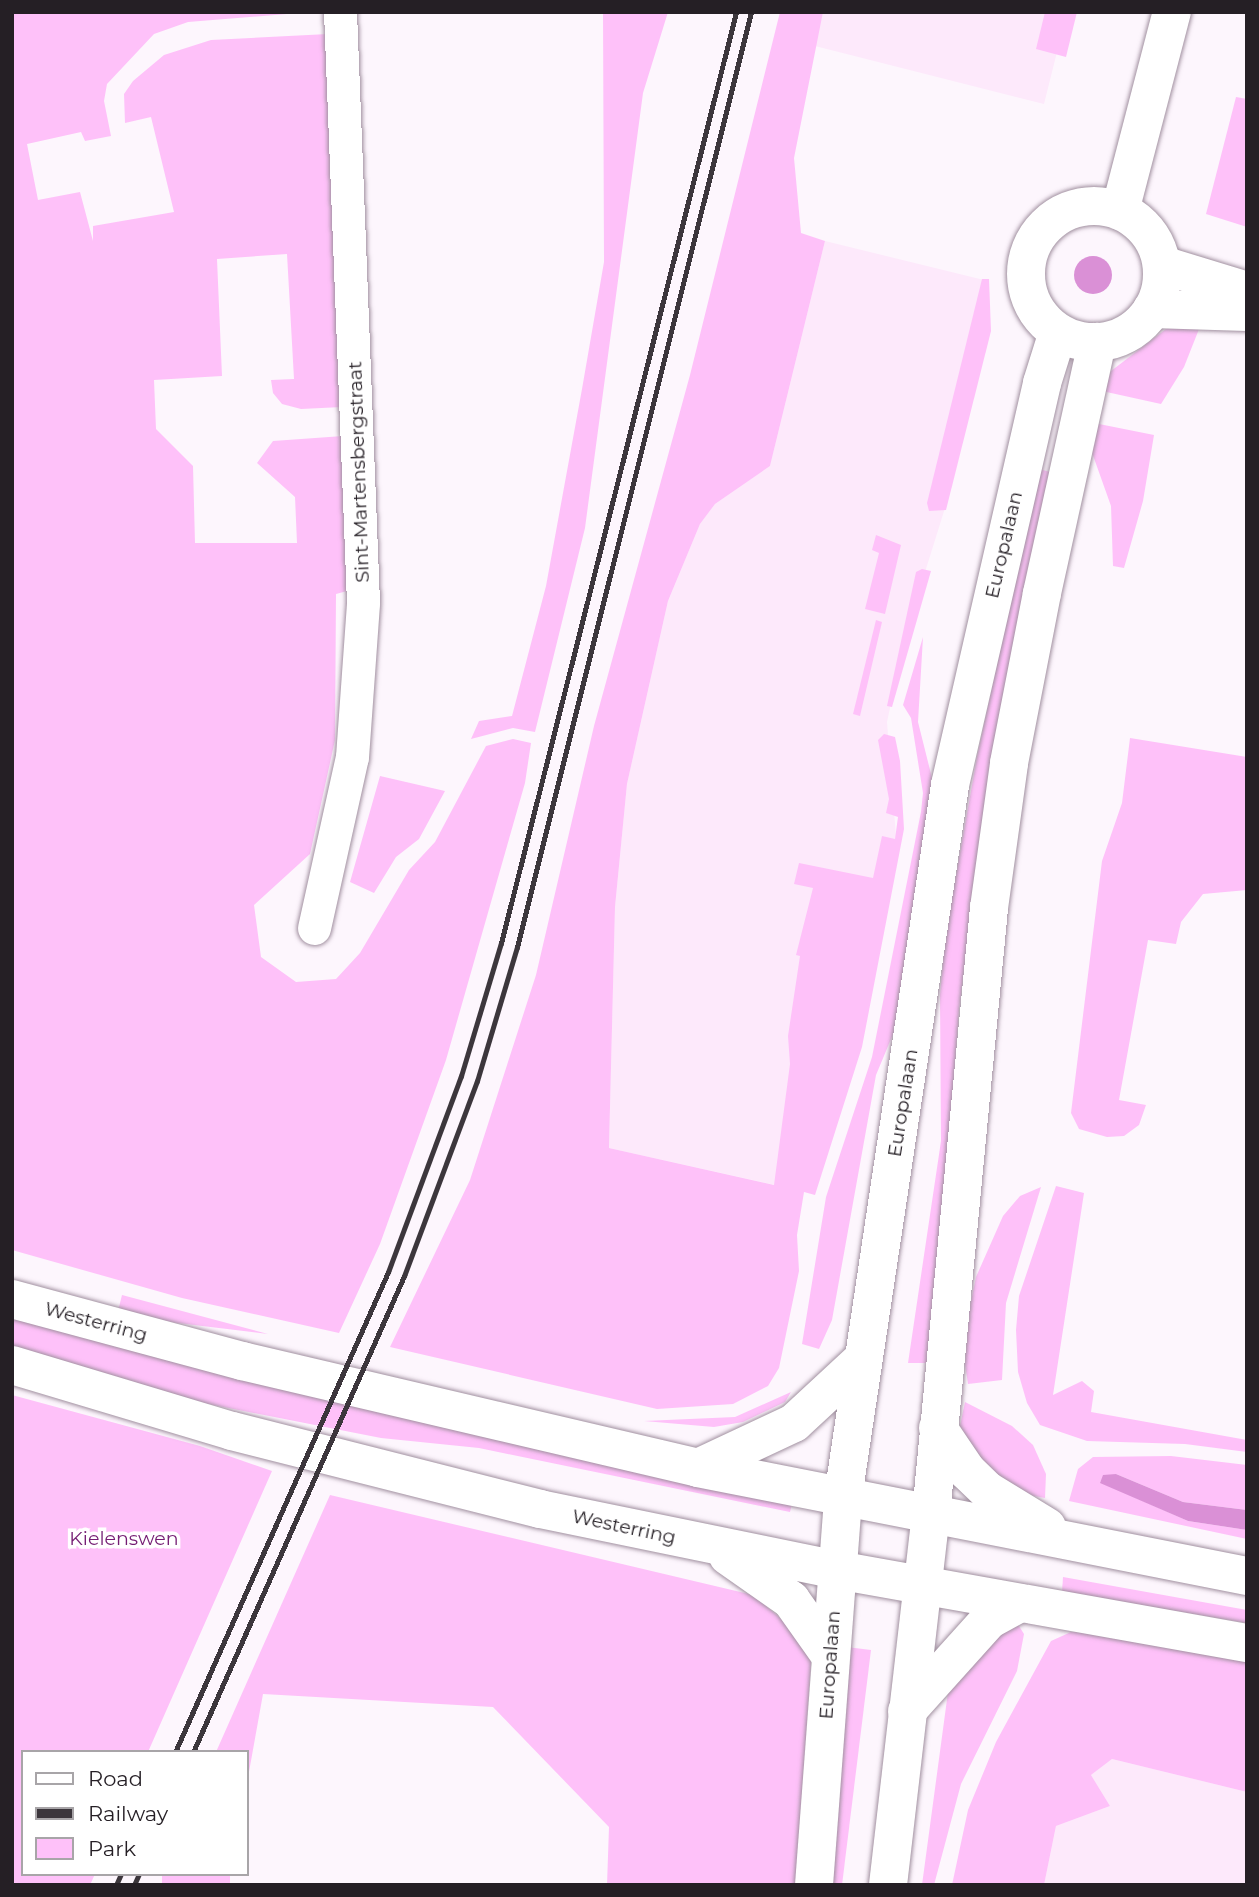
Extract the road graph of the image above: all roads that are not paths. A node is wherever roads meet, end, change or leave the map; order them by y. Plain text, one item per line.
1 (340, 12) edge
2 (1146, 12) edge
3 (1172, 12) edge
4 (1108, 209) junction
5 (1161, 265) junction
6 (1247, 291) edge
7 (1152, 309) junction
8 (1247, 312) edge
9 (1058, 332) junction
10 (1097, 342) junction
11 (314, 928) dead end
12 (12, 1299) edge
13 (862, 1360) junction
14 (12, 1365) edge
15 (938, 1428) junction
16 (698, 1468) junction
17 (843, 1497) junction
18 (932, 1514) junction
19 (1076, 1544) junction
20 (716, 1546) junction
21 (837, 1570) junction
22 (1247, 1576) edge
23 (923, 1586) junction
24 (1020, 1603) junction
25 (1247, 1643) edge
26 (830, 1655) junction
27 (907, 1711) junction
28 (814, 1885) edge
29 (888, 1885) edge

1 - 11 street, Sint-Martensbergstraat
2 - 4 main road
3 - 4 main road
4 - 5 main road
4 - 9 main road
5 - 6 main road
5 - 7 main road
7 - 8 main road
7 - 10 main road
9 - 10 main road
9 - 13 main road, Europalaan
10 - 15 main road
12 - 16 main road, Westerring
13 - 16 main road
13 - 17 main road, Europalaan
14 - 20 main road, Westerring
15 - 18 main road
15 - 19 main road
16 - 17 main road, Westerring
17 - 18 main road, Westerring
17 - 21 main road, Europalaan
18 - 19 main road, Westerring
18 - 23 main road
19 - 22 main road, Westerring
20 - 21 main road, Westerring
20 - 26 main road
21 - 23 main road, Westerring
21 - 26 main road, Europalaan
23 - 24 main road, Westerring
23 - 27 main road
24 - 25 main road, Westerring
24 - 27 main road
26 - 28 main road, Europalaan
27 - 29 main road

